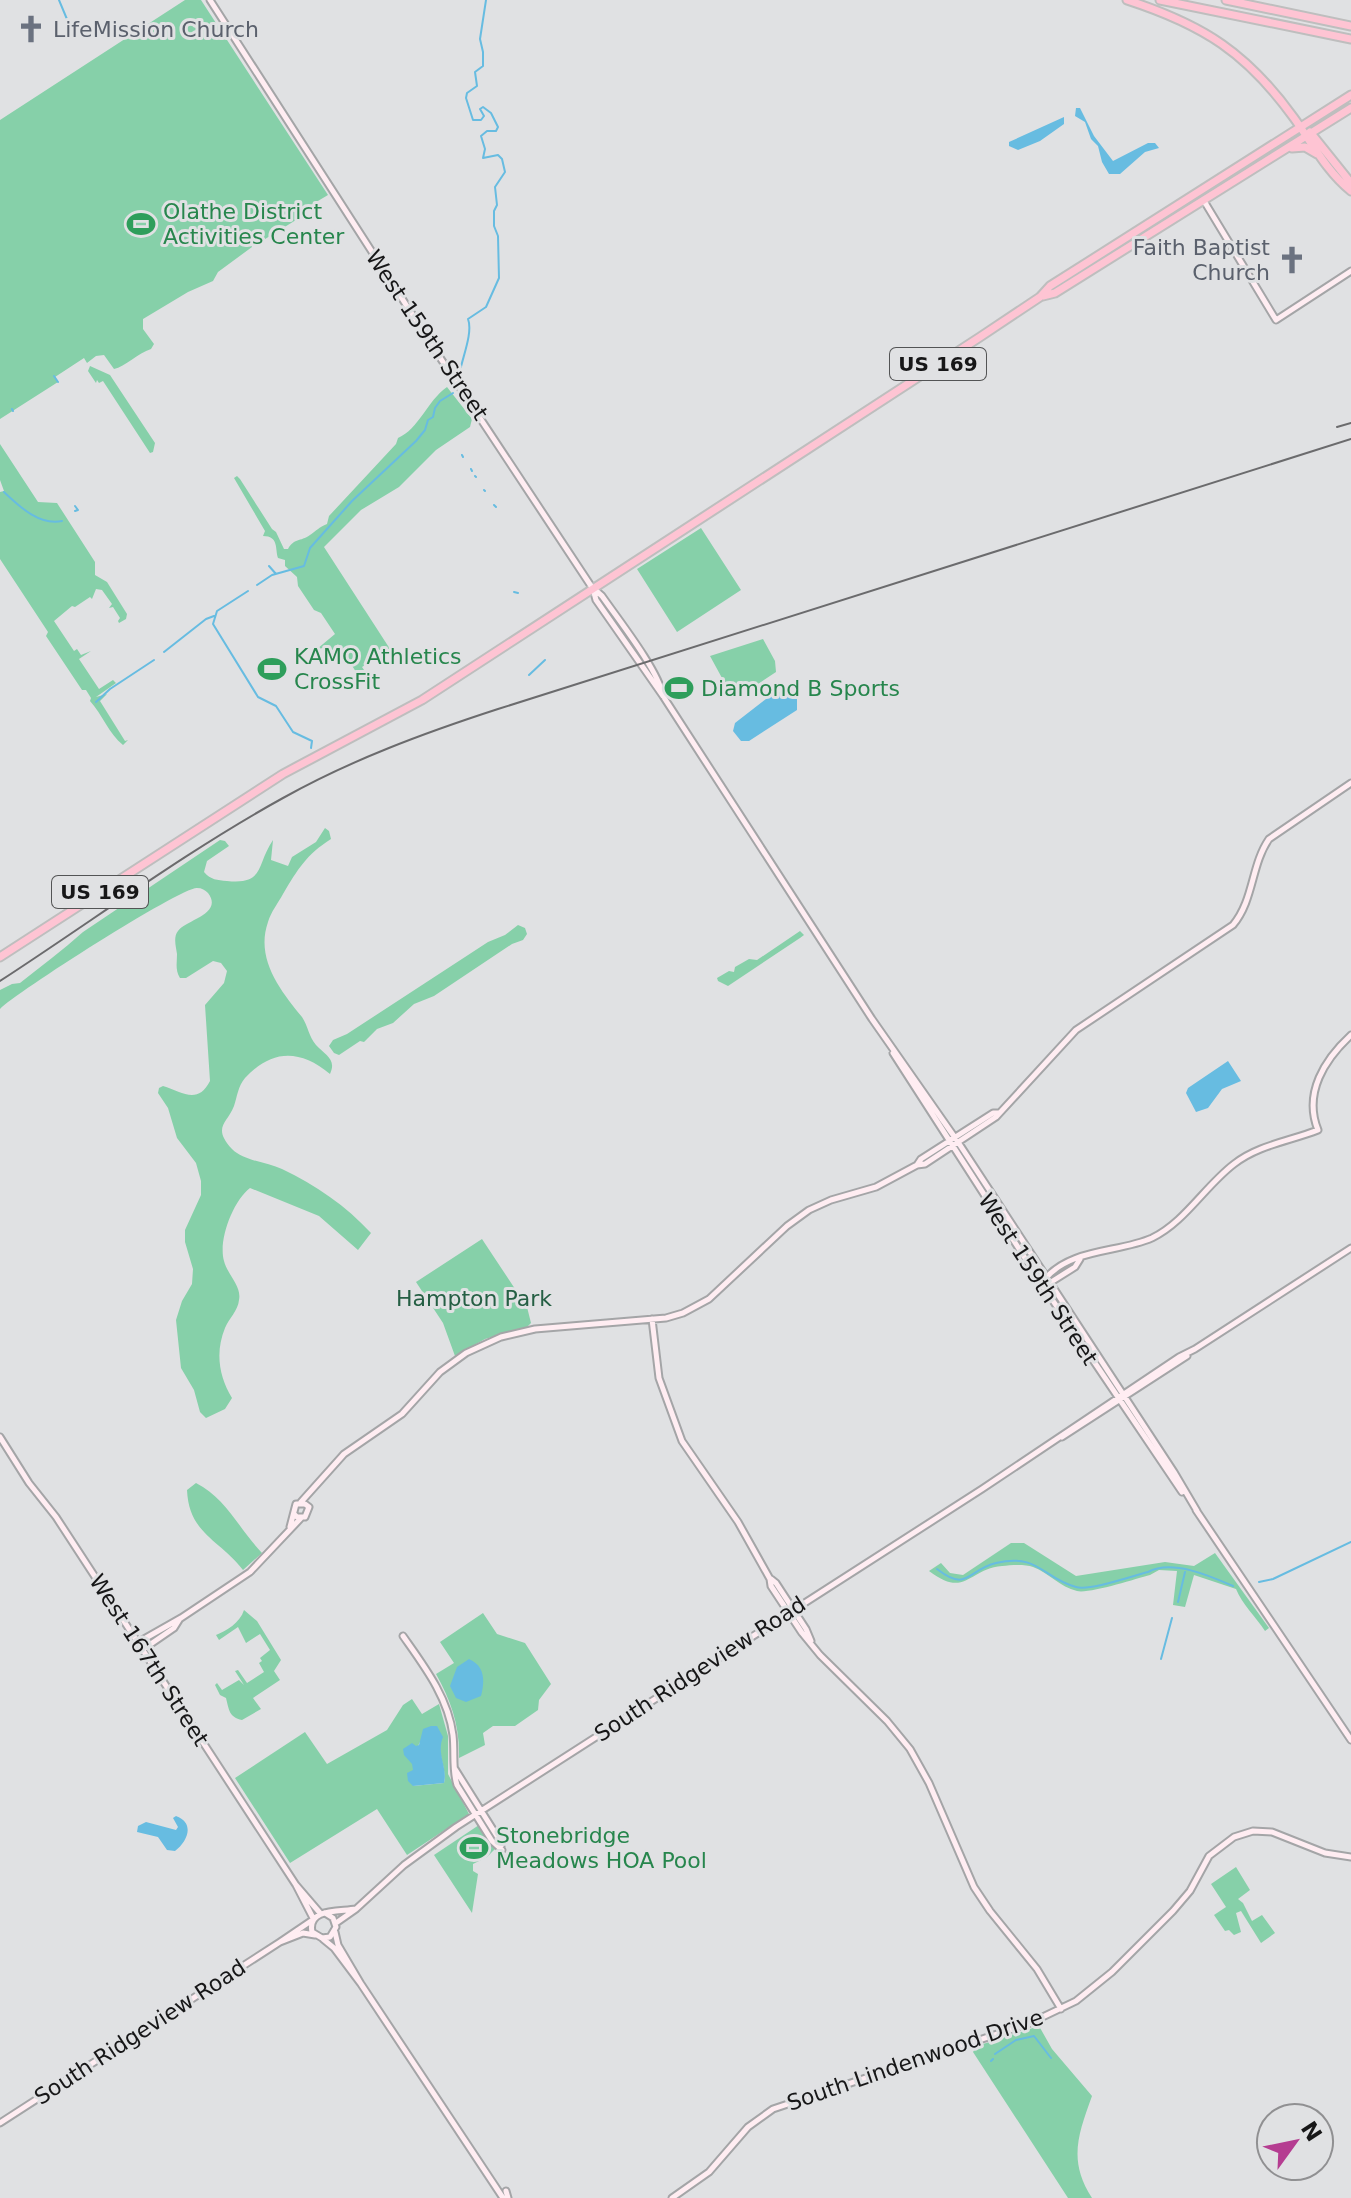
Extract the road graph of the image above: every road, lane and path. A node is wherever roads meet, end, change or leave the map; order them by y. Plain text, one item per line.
1 (210, 0) edge
2 (1127, 0) edge
3 (1160, 0) edge
4 (1226, 0) edge
5 (1351, 26) edge
6 (1351, 39) edge
7 (1351, 95) edge
8 (1351, 108) edge
9 (1326, 123) junction
10 (1301, 128) junction
11 (1309, 134) junction
12 (1320, 145) junction
13 (1287, 149) junction
14 (1319, 155) junction
15 (1351, 183) edge
16 (1351, 191) edge
17 (1204, 201) junction
18 (1351, 271) edge
19 (1040, 297) junction
20 (593, 589) junction
21 (1351, 783) edge
22 (0, 957) edge
23 (1351, 1035) edge
24 (887, 1042) junction
25 (957, 1140) junction
26 (950, 1144) junction
27 (1351, 1248) edge
28 (1081, 1259) junction
29 (1046, 1277) junction
30 (1050, 1284) junction
31 (1043, 1286) junction
32 (652, 1319) junction
33 (1121, 1398) junction
34 (0, 1437) edge
35 (314, 1491) junction
36 (301, 1502) junction
37 (309, 1507) junction
38 (294, 1514) junction
39 (301, 1518) junction
40 (288, 1531) junction
41 (791, 1611) junction
42 (403, 1636) dead end
43 (140, 1646) junction
44 (1351, 1740) edge
45 (478, 1812) junction
46 (1351, 1857) edge
47 (296, 1885) junction
48 (356, 1909) junction
49 (323, 1913) junction
50 (312, 1919) junction
51 (336, 1923) junction
52 (335, 1932) junction
53 (318, 1937) junction
54 (280, 1942) junction
55 (361, 1984) junction
56 (1061, 2009) junction
57 (0, 2123) edge
58 (506, 2196) edge
59 (672, 2198) edge

1 - 20 street, West 159th Street
2 - 10 highway
3 - 6 highway
4 - 5 highway
7 - 10 highway, US 169
8 - 9 highway
9 - 11 highway
9 - 12 highway
10 - 11 highway
10 - 19 highway, US 169
11 - 12 highway
11 - 13 highway
11 - 14 highway
12 - 15 highway
13 - 14 highway
13 - 17 highway, US 169
14 - 16 highway
17 - 18 street
17 - 19 highway, US 169
19 - 20 highway, US 169
20 - 22 highway, US 169
20 - 24 street, West 159th Street
21 - 25 street
23 - 28 street
24 - 25 street, West 159th Street
24 - 26 street, West 159th Street
25 - 26 street
25 - 29 street, West 159th Street
26 - 31 street, West 159th Street
26 - 32 street
27 - 33 street, South Ridgeview Road
28 - 29 street
28 - 30 street
29 - 30 street, West 159th Street
29 - 31 street
30 - 31 street
30 - 33 street, West 159th Street
31 - 33 street, West 159th Street
32 - 35 street
32 - 41 street
33 - 41 street, South Ridgeview Road
33 - 44 street, West 159th Street
34 - 43 street, West 167th Street
35 - 36 street
35 - 37 street
36 - 37 street
36 - 38 street
37 - 39 street
38 - 39 street
38 - 40 street
39 - 40 street
40 - 43 street
41 - 45 street, South Ridgeview Road
41 - 56 street
42 - 45 street
43 - 47 street, West 167th Street
45 - 45 street
45 - 48 street, South Ridgeview Road
46 - 56 street, South Lindenwood Drive
47 - 49 street, West 167th Street
47 - 50 street, West 167th Street
48 - 49 street
48 - 51 street, South Ridgeview Road
49 - 50 street
49 - 51 street
50 - 53 street
50 - 54 street, South Ridgeview Road
51 - 52 street
52 - 53 street
52 - 55 street
53 - 54 street, South Ridgeview Road
53 - 55 street
54 - 57 street, South Ridgeview Road
55 - 58 street
56 - 59 street, South Lindenwood Drive

